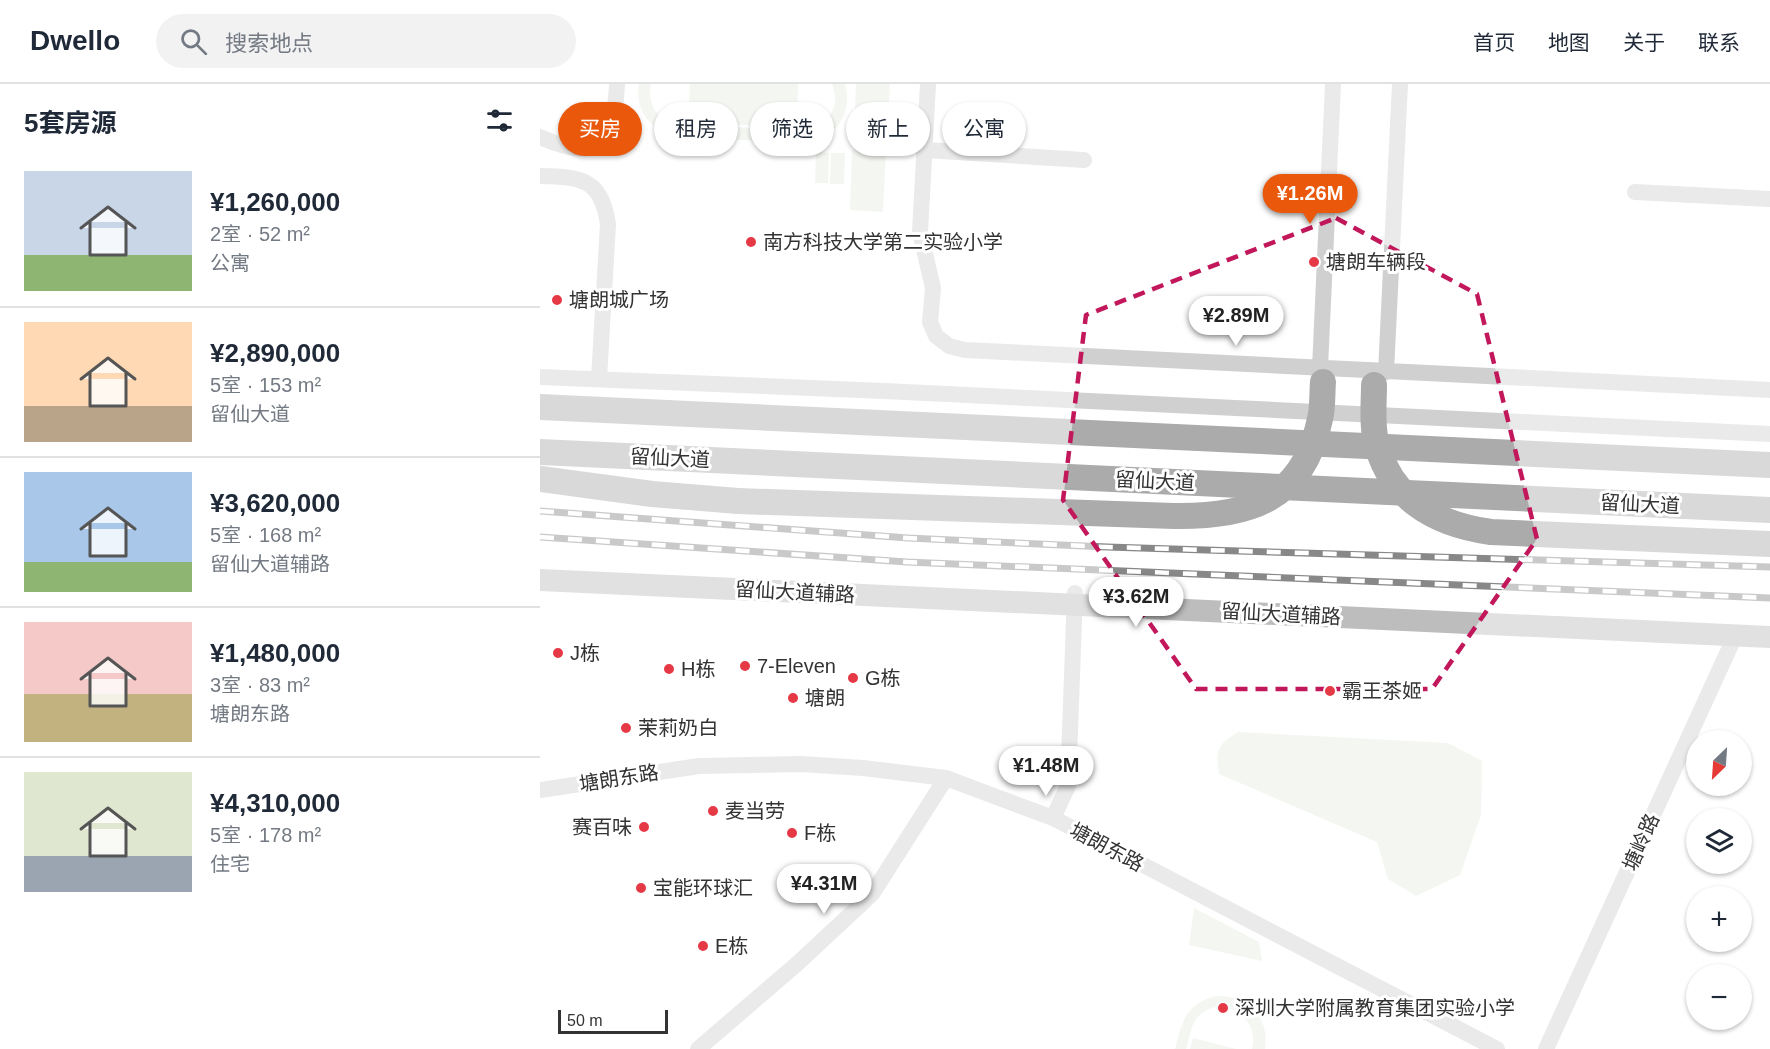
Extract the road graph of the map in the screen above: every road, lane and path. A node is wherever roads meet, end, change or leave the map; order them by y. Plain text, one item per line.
1 (928, 84) edge
2 (1333, 84) edge
3 (1400, 84) edge
4 (614, 85) edge
5 (927, 102) edge
6 (540, 137) edge
7 (930, 150) edge
8 (925, 156) edge
9 (1084, 160) dead end
10 (540, 176) edge
11 (1635, 192) dead end
12 (1770, 199) edge
13 (1322, 373) junction
14 (1379, 376) junction
15 (540, 377) edge
16 (599, 379) junction
17 (1770, 390) edge
18 (540, 407) edge
19 (1770, 434) edge
20 (540, 452) edge
21 (1770, 465) edge
22 (540, 478) edge
23 (1770, 510) edge
24 (1770, 544) edge
25 (540, 568) edge
26 (540, 580) edge
27 (1074, 599) junction
28 (1770, 624) edge
29 (1734, 636) junction
30 (1770, 638) edge
31 (946, 778) junction
32 (540, 790) edge
33 (1053, 818) junction
34 (699, 1049) edge
35 (1497, 1049) edge
36 (1546, 1049) edge

1 - 5 street
2 - 13 street
3 - 14 street
4 - 6 street
7 - 9 street
8 - 13 street
10 - 16 street
11 - 12 street
13 - 14 street
13 - 22 main road, bridge
14 - 17 street
14 - 24 main road, bridge
15 - 16 street
16 - 19 street
18 - 21 main road
20 - 23 main road, 留仙大道
25 - 27 main road, 留仙大道辅路
26 - 27 main road, 留仙大道辅路
27 - 28 main road, 留仙大道辅路
27 - 29 main road, 留仙大道辅路
27 - 33 street
29 - 30 main road, 留仙大道辅路
29 - 36 street, 塘岭路
31 - 32 street, 塘朗东路
31 - 33 street, 塘朗东路
31 - 34 street
33 - 35 street, 塘朗东路

